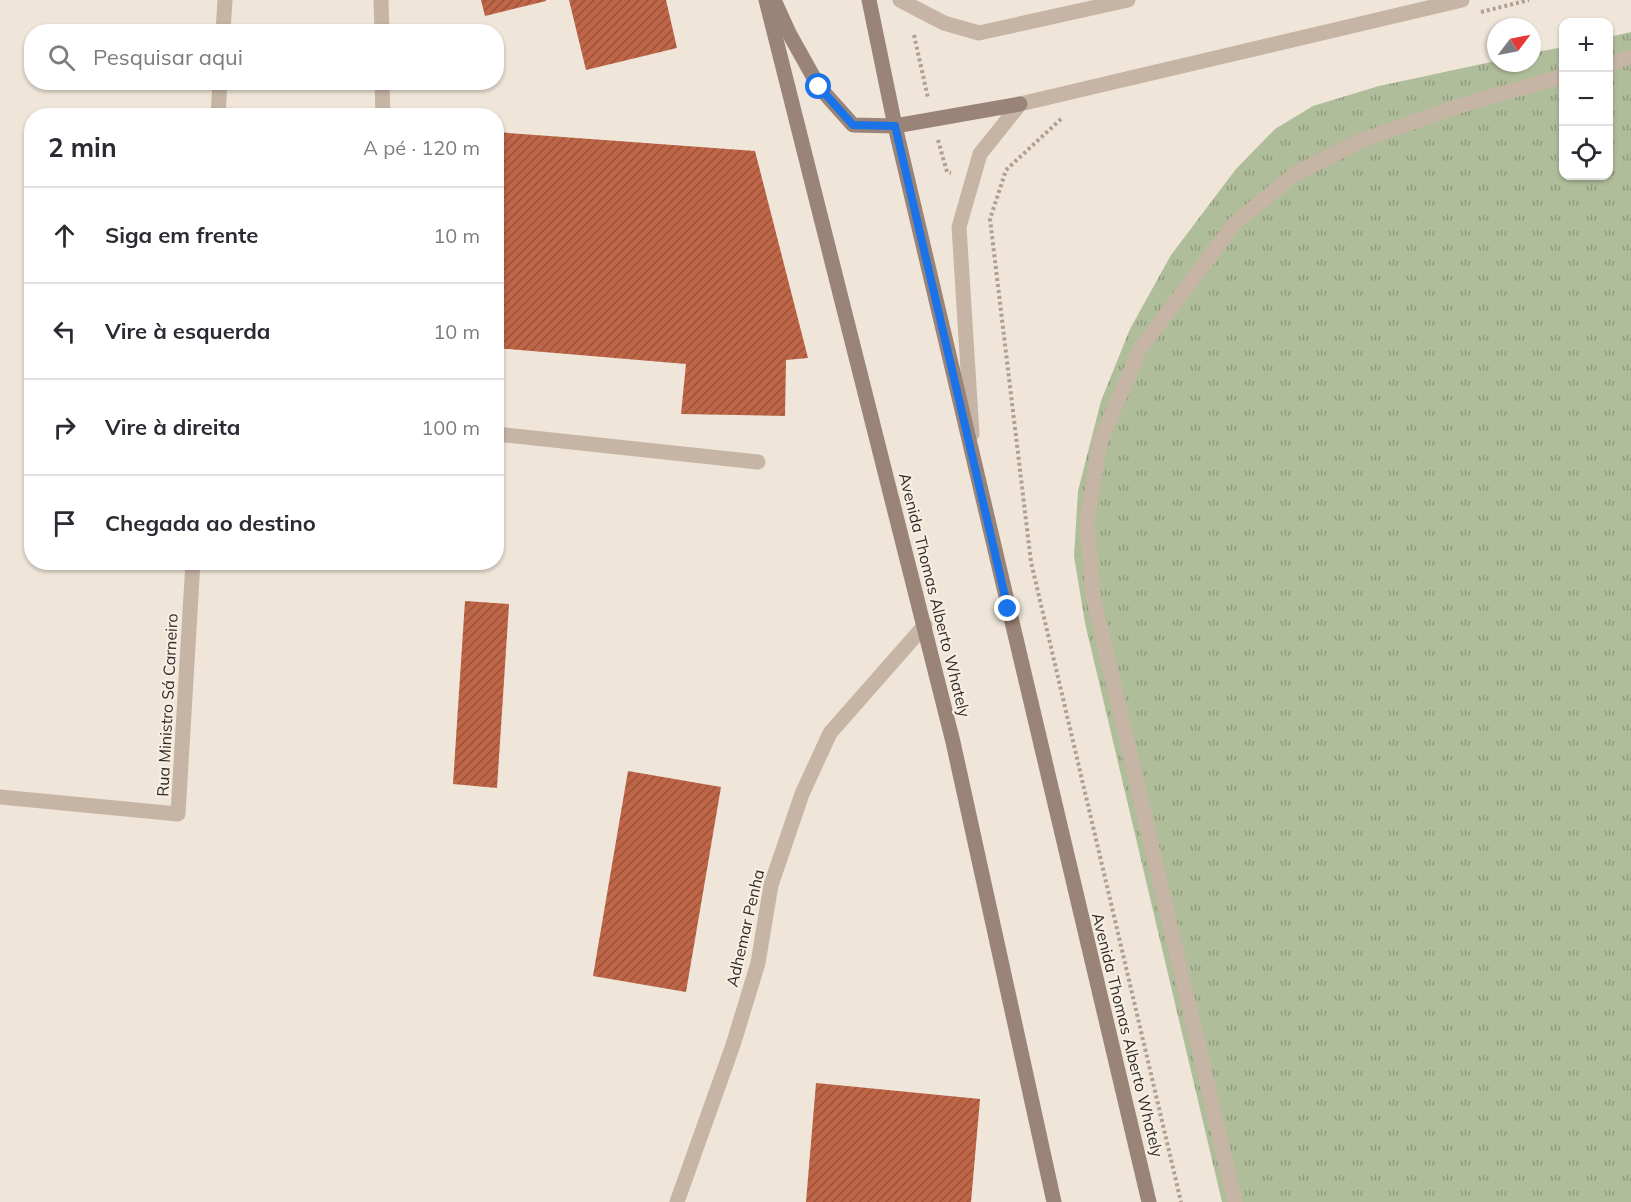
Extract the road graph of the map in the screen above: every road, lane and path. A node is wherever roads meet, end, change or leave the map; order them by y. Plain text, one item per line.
1 (225, 0) edge
2 (381, 0) edge
3 (766, 0) edge
4 (774, 0) edge
5 (869, 0) edge
6 (900, 0) edge
7 (1128, 0) edge
8 (1462, 0) edge
9 (1530, 0) edge
10 (1472, 15) dead end
11 (224, 24) edge
12 (382, 24) edge
13 (1631, 57) edge
14 (1613, 62) edge
15 (1559, 77) edge
16 (220, 90) edge
17 (382, 90) edge
18 (1020, 104) junction
19 (218, 108) edge
20 (383, 108) edge
21 (1063, 118) dead end
22 (895, 126) junction
23 (504, 435) edge
24 (758, 462) dead end
25 (974, 467) junction
26 (193, 570) edge
27 (925, 625) junction
28 (0, 797) edge
29 (677, 1202) edge
30 (1054, 1202) edge
31 (1149, 1202) edge
32 (1181, 1202) edge
33 (1235, 1202) edge

1 - 11 street
2 - 12 street
3 - 27 main road, Avenida Thomas Alberto Whately
4 - 22 main road
5 - 22 main road, Avenida Thomas Alberto Whately
6 - 7 street
8 - 18 street
9 - 10 path
13 - 14 street
15 - 33 street
16 - 19 street
17 - 20 street
18 - 22 main road
18 - 25 street
21 - 32 path
22 - 25 main road, Avenida Thomas Alberto Whately
23 - 24 street
25 - 31 main road, Avenida Thomas Alberto Whately
26 - 28 street, Rua Ministro Sá Carneiro
27 - 29 street, Adhemar Penha
27 - 30 main road, Avenida Thomas Alberto Whately

